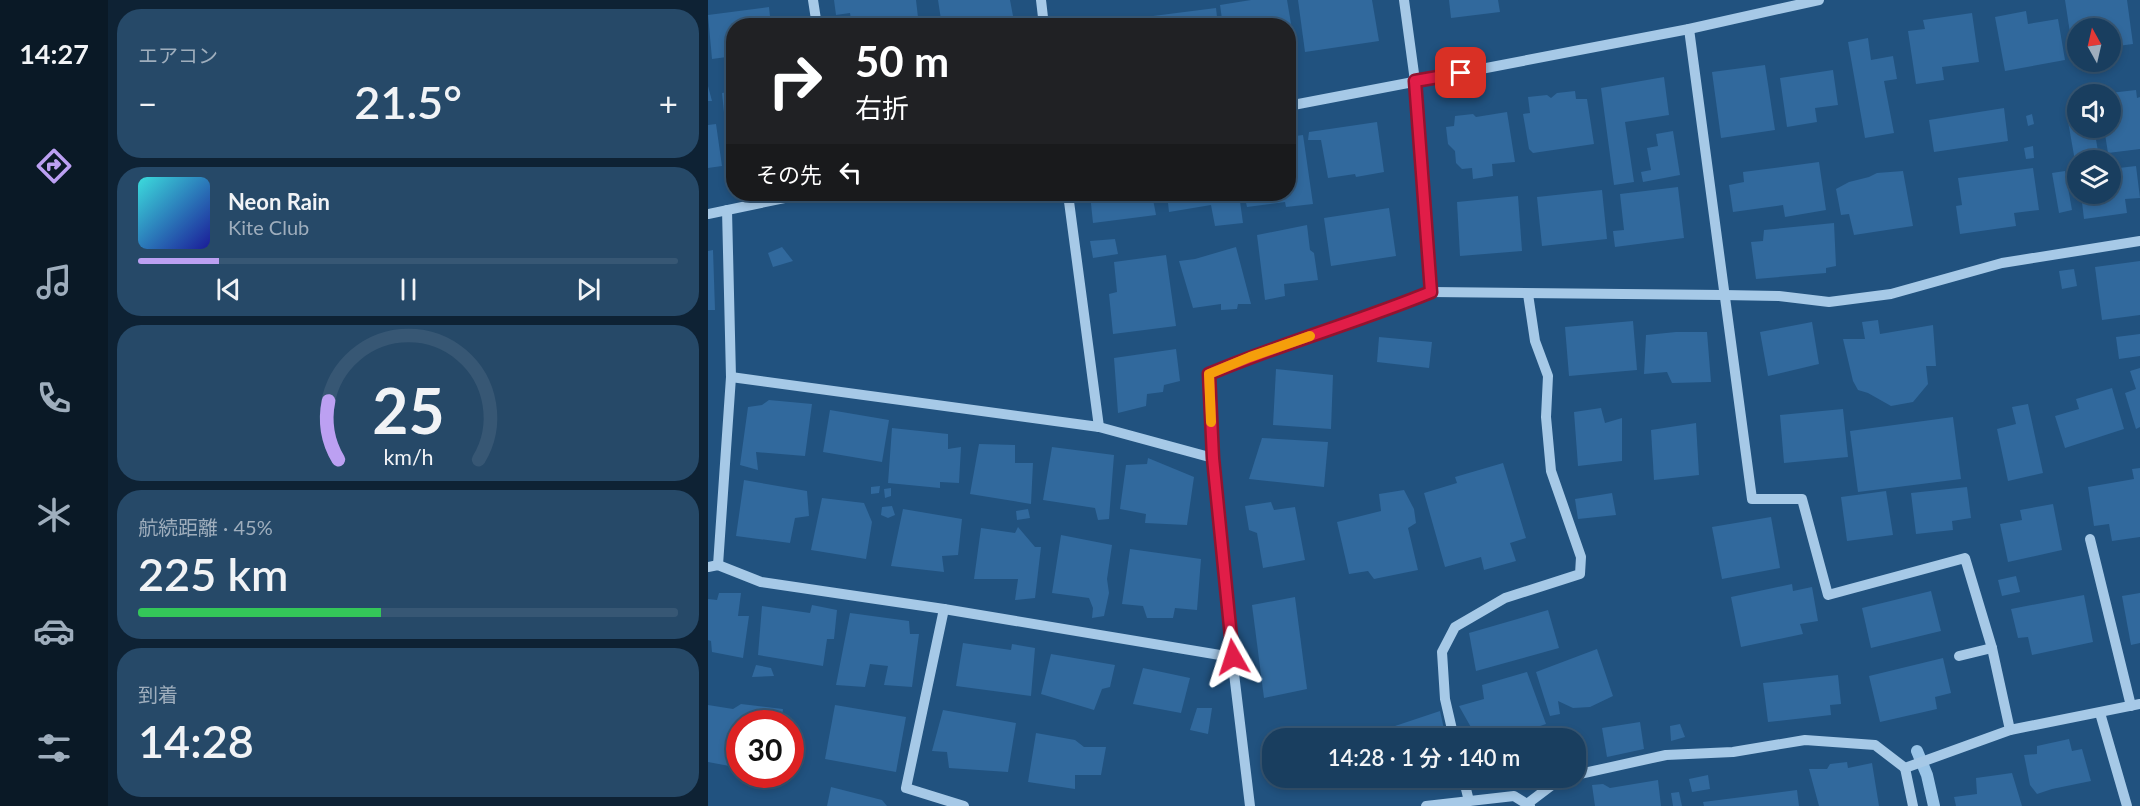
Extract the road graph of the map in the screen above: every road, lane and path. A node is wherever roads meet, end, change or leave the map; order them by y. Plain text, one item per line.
1 (813, 0) edge
2 (1041, 0) edge
3 (1404, 0) edge
4 (1820, 0) edge
5 (816, 18) edge
6 (1043, 18) edge
7 (1689, 29) junction
8 (1415, 81) junction
9 (1296, 104) edge
10 (770, 201) edge
11 (1069, 201) edge
12 (727, 210) junction
13 (708, 214) edge
14 (2140, 241) edge
15 (1431, 292) junction
16 (1528, 294) junction
17 (1724, 295) junction
18 (731, 377) junction
19 (1099, 427) junction
20 (1213, 458) junction
21 (2090, 539) dead end
22 (713, 566) edge
23 (944, 609) junction
24 (1992, 648) junction
25 (1959, 656) dead end
26 (1233, 657) junction
27 (2135, 705) edge
28 (2100, 712) junction
29 (1452, 728) edge
30 (2010, 730) junction
31 (1905, 768) junction
32 (1586, 773) edge
33 (1465, 788) edge
34 (1549, 788) edge
35 (1468, 801) junction
36 (1528, 805) edge
37 (964, 806) edge
38 (1250, 806) edge
39 (1426, 806) edge
40 (1913, 806) edge
41 (2127, 806) edge

1 - 5 street
2 - 6 street
3 - 8 street
4 - 7 street
7 - 8 street
7 - 17 street
8 - 9 street
8 - 15 street
10 - 12 street
11 - 19 street
12 - 13 street
12 - 18 street
14 - 17 street
15 - 16 street
15 - 20 street
16 - 17 street
16 - 29 street
17 - 24 street
18 - 19 street
18 - 22 street
19 - 20 street
20 - 26 street
21 - 27 street
22 - 23 street
23 - 26 street
23 - 37 street
24 - 25 street
24 - 30 street
26 - 38 street
27 - 28 street
28 - 30 street
28 - 41 street
30 - 31 street
31 - 32 street
31 - 40 street
33 - 35 street
34 - 36 street
35 - 36 street
35 - 39 street

